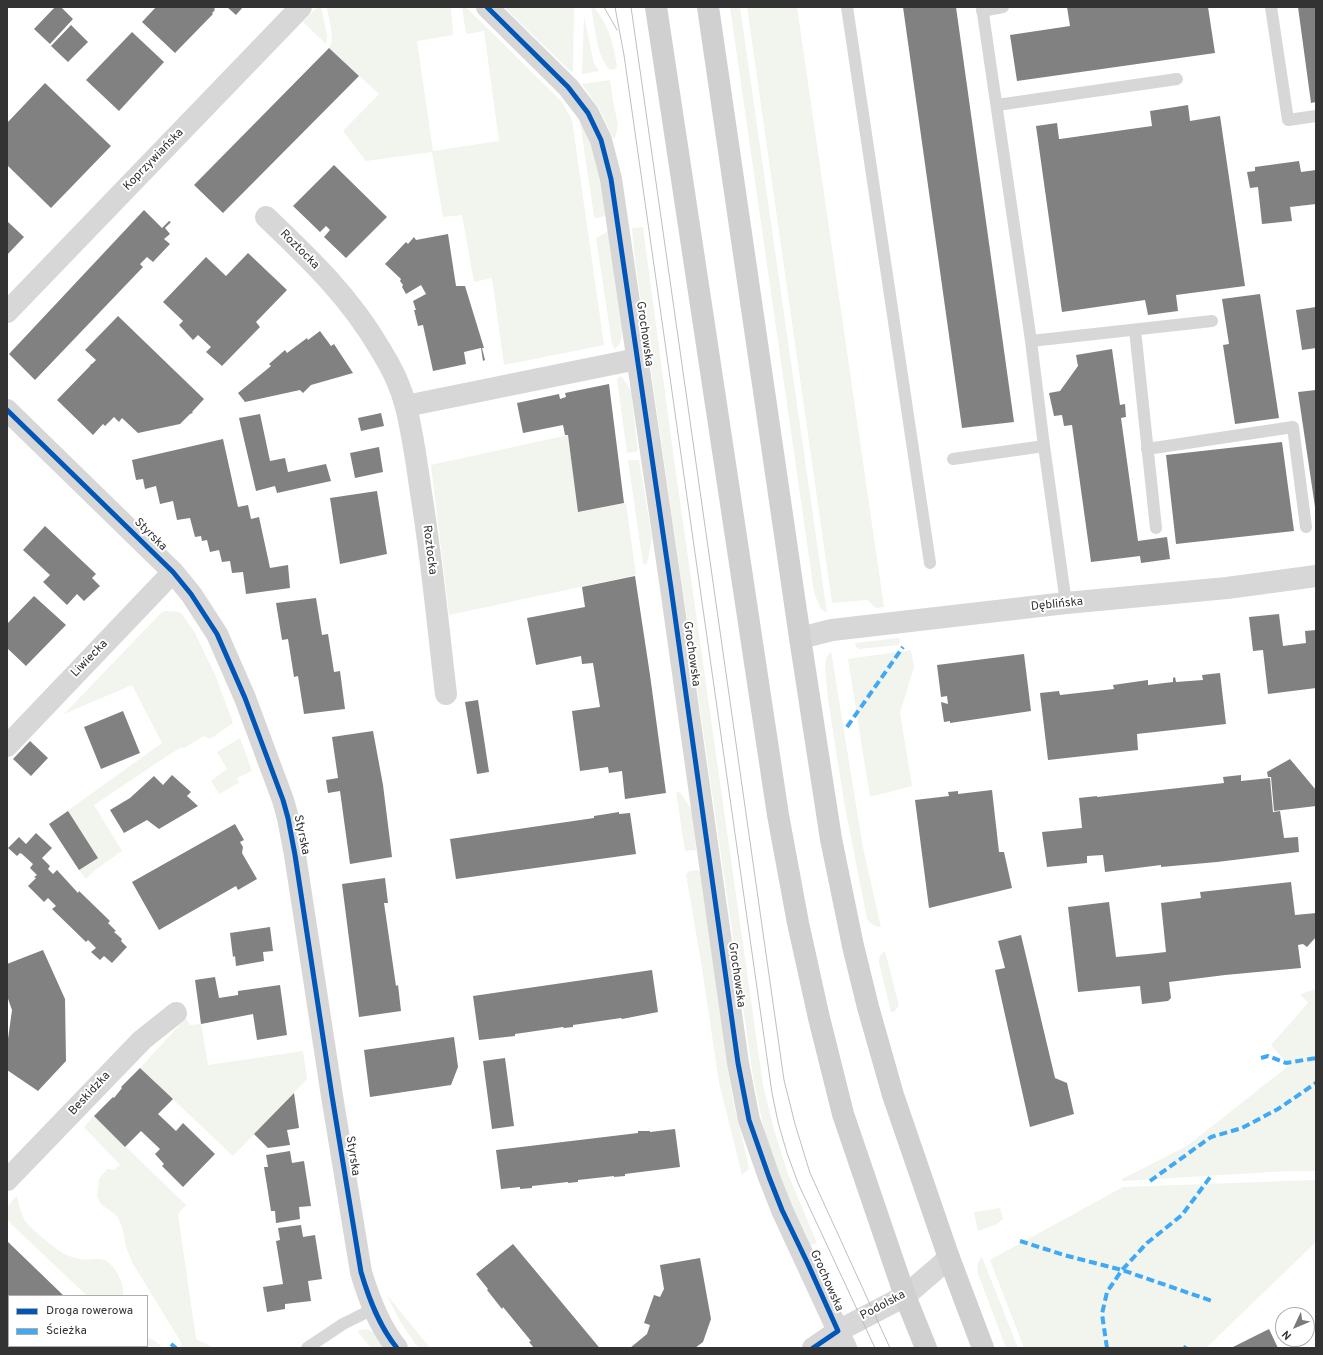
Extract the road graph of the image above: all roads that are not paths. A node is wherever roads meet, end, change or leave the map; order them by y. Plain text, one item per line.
1 (301, 7) edge
2 (487, 7) edge
3 (656, 7) edge
4 (708, 7) edge
5 (846, 7) edge
6 (1003, 7) edge
7 (1271, 7) edge
8 (982, 9) edge
9 (1177, 79) dead end
10 (997, 105) junction
11 (1316, 116) edge
12 (266, 217) dead end
13 (7, 312) edge
14 (1212, 321) dead end
15 (1135, 330) junction
16 (1031, 341) junction
17 (637, 359) junction
18 (406, 406) junction
19 (7, 410) edge
20 (1044, 446) junction
21 (1148, 449) junction
22 (953, 459) dead end
23 (1306, 527) dead end
24 (1156, 528) dead end
25 (930, 563) dead end
26 (173, 572) junction
27 (1316, 576) edge
28 (1066, 603) junction
29 (800, 638) junction
30 (446, 694) dead end
31 (7, 746) edge
32 (176, 1013) dead end
33 (7, 1180) edge
34 (949, 1258) junction
35 (905, 1296) junction
36 (373, 1309) junction
37 (842, 1339) edge
38 (308, 1348) edge
39 (398, 1348) edge
40 (813, 1348) edge
41 (926, 1348) edge
42 (983, 1348) edge

1 - 13 street, Koprzywiańska
2 - 17 street, Grochowska
3 - 35 main road
4 - 29 main road
5 - 25 lane
6 - 8 lane
7 - 11 lane
8 - 10 lane
9 - 10 lane
10 - 16 lane
12 - 18 street, Roztocka
14 - 15 lane
15 - 16 lane
15 - 21 lane
16 - 20 lane
17 - 18 street
17 - 37 street, Grochowska
18 - 30 street, Roztocka
19 - 26 street, Styrska
20 - 22 lane
20 - 28 lane
21 - 23 lane
21 - 24 lane
26 - 31 street, Liwiecka
26 - 36 street, Styrska
27 - 28 street, Dęblińska
28 - 29 street, Dęblińska
29 - 34 main road
32 - 33 street, Beskidzka
34 - 35 street, Podolska
34 - 42 main road
35 - 37 street, Podolska
35 - 41 main road
36 - 38 lane
36 - 39 street, Styrska
37 - 40 street, Podolska

